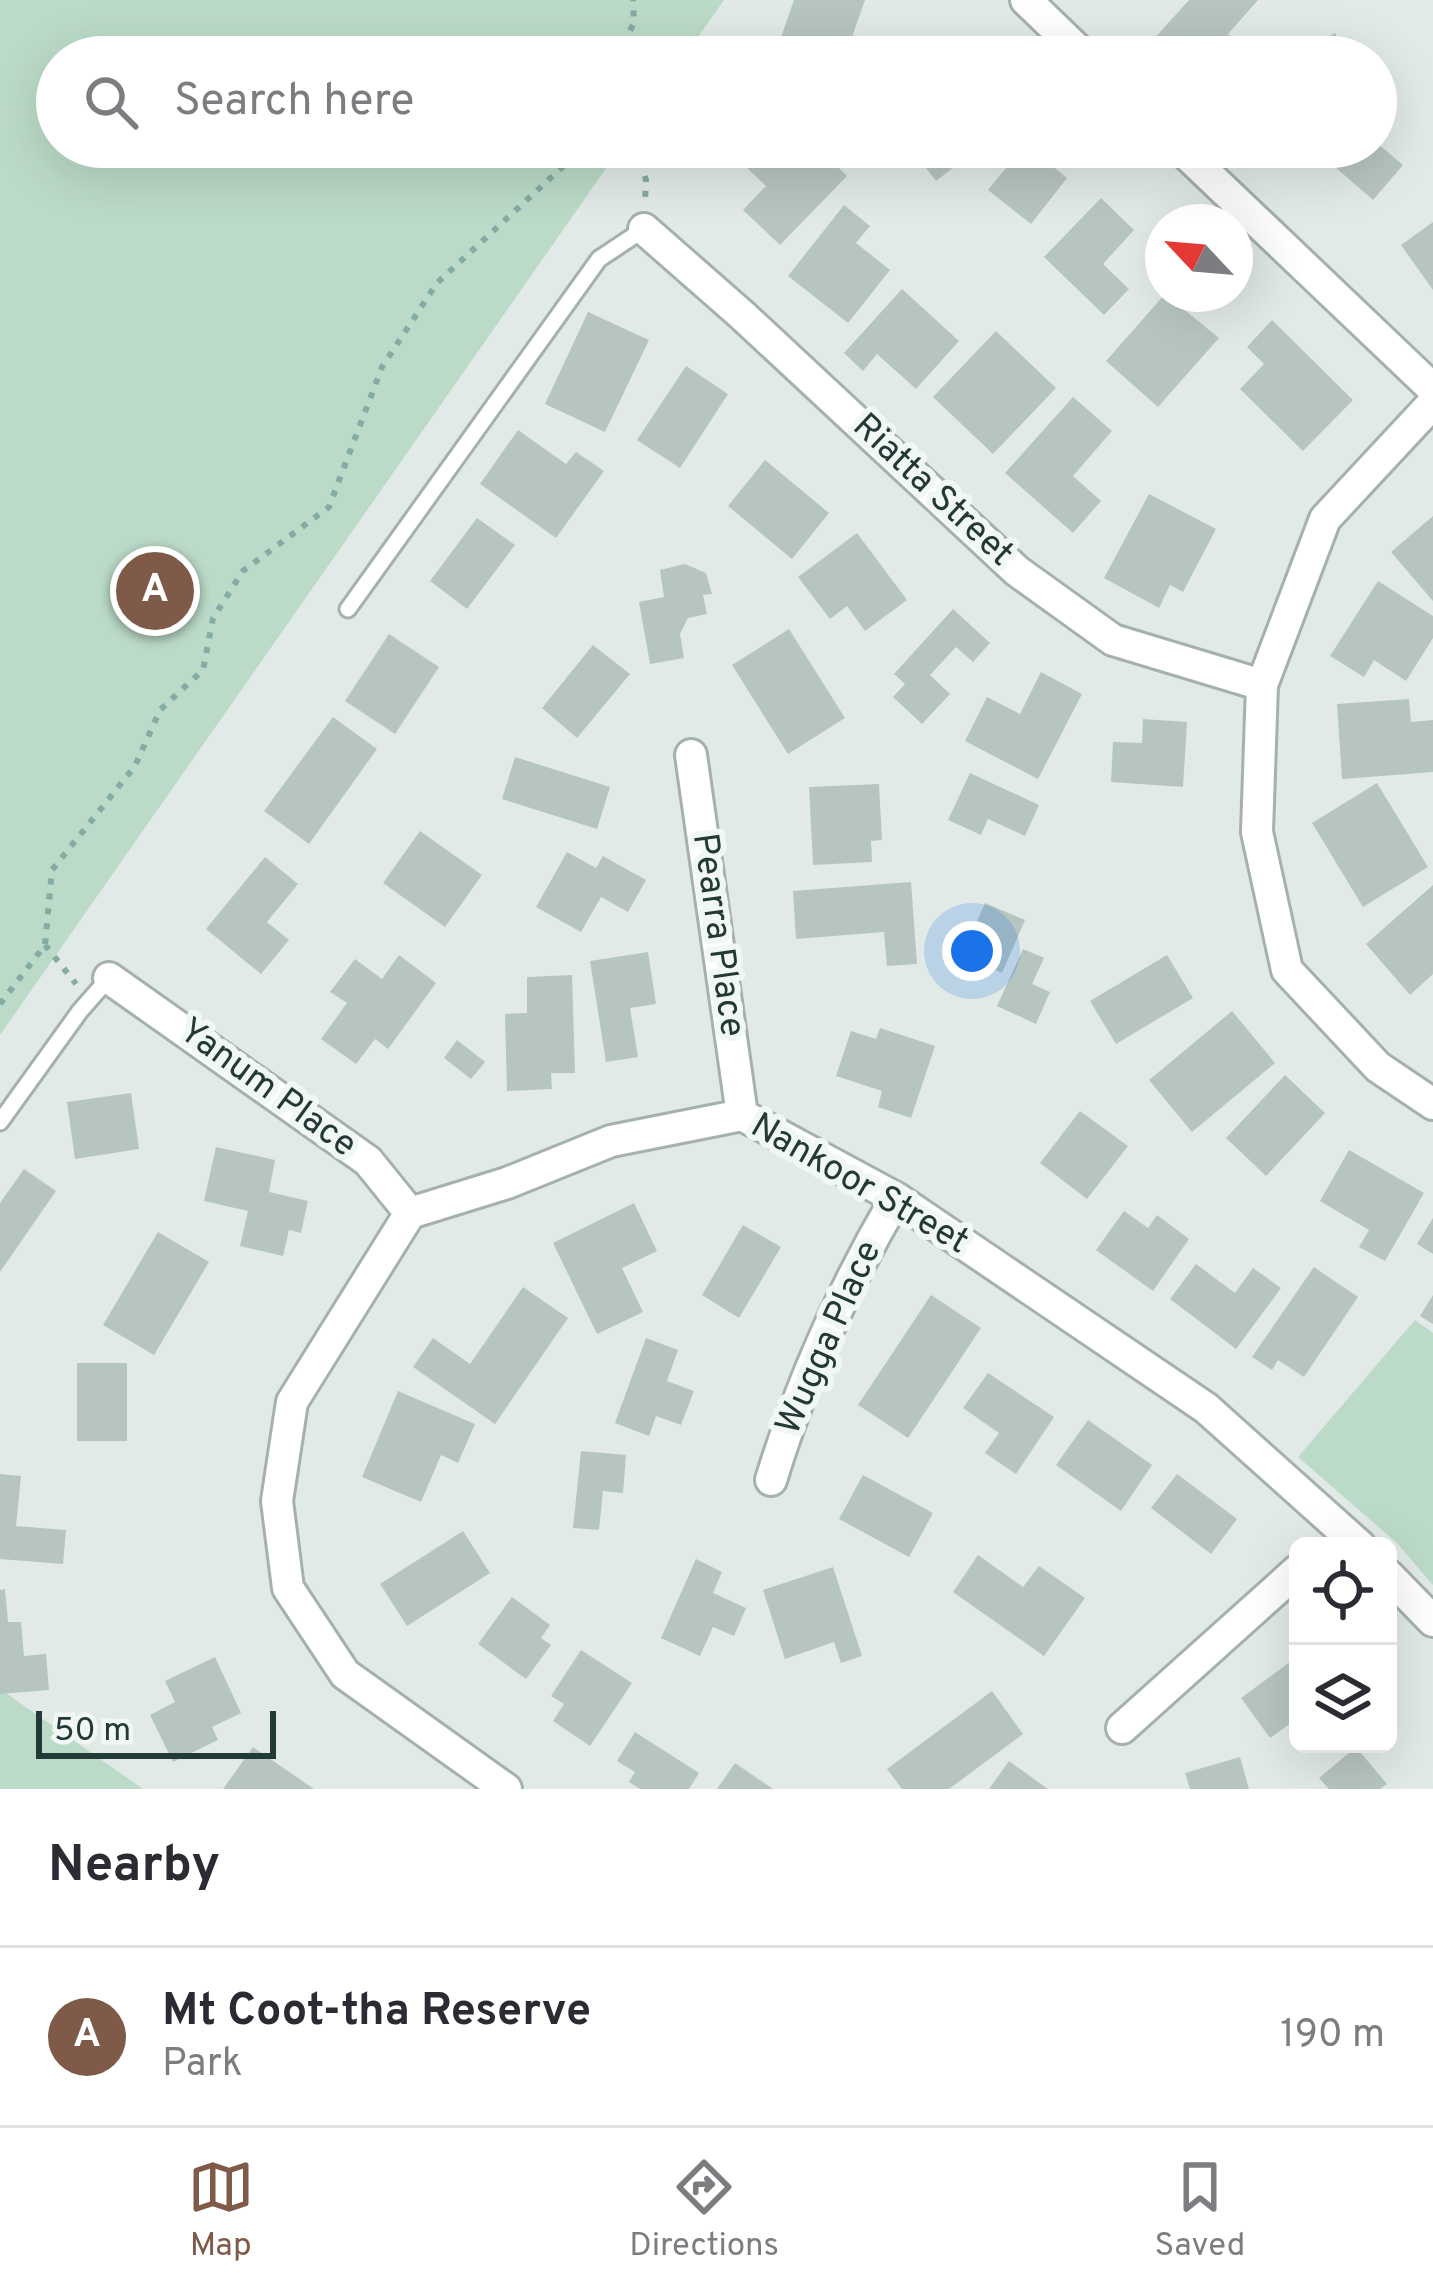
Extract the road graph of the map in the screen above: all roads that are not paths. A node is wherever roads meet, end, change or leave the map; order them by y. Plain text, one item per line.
1 (1026, 0) edge
2 (1063, 36) edge
3 (1201, 168) edge
4 (644, 230) joint
5 (1433, 389) edge
6 (1433, 404) edge
7 (348, 609) dead end
8 (1262, 685) junction
9 (691, 755) dead end
10 (99, 989) joint
11 (1433, 1104) edge
12 (742, 1114) junction
13 (0, 1121) edge
14 (896, 1198) junction
15 (410, 1213) junction
16 (772, 1480) dead end
17 (1340, 1537) edge
18 (1289, 1578) edge
19 (1397, 1584) edge
20 (1433, 1621) edge
21 (1122, 1728) dead end
22 (506, 1789) edge

1 - 2 street
3 - 5 street
4 - 7 lane
4 - 8 street, Riatta Street
6 - 8 street
8 - 11 street
9 - 12 street, Pearra Place
10 - 13 lane
10 - 15 street, Yanum Place
12 - 14 street, Nankoor Street
12 - 15 street, Nankoor Street
14 - 16 street, Wugga Place
14 - 17 street, Nankoor Street
15 - 22 street
18 - 21 street
19 - 20 street

